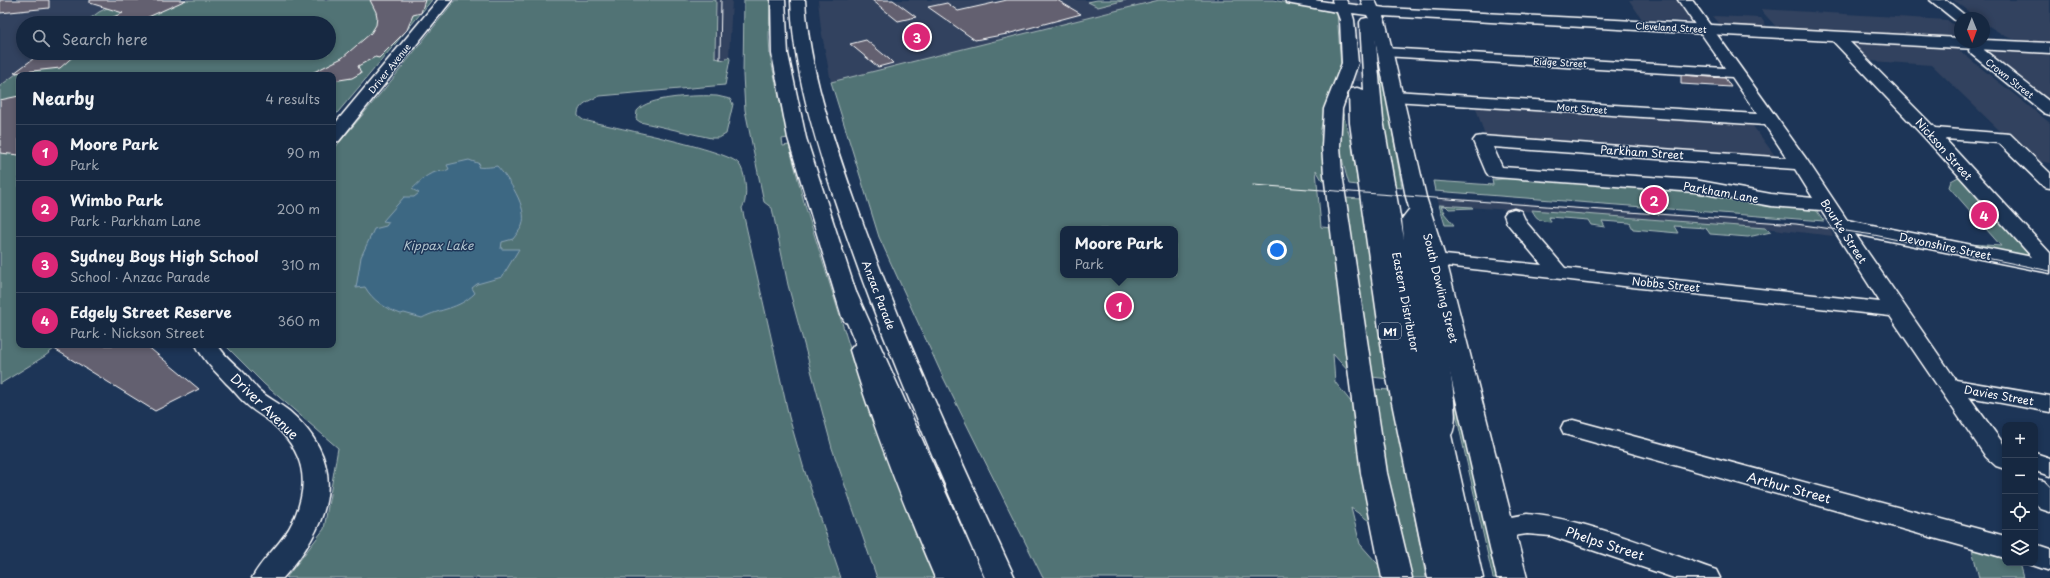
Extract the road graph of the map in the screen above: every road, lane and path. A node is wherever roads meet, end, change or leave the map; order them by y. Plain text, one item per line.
1 (445, 0) edge
2 (778, 0) edge
3 (798, 0) edge
4 (1292, 0) edge
5 (1685, 0) edge
6 (1937, 0) edge
7 (1341, 4) edge
8 (1369, 11) edge
9 (1954, 13) edge
10 (1706, 29) junction
11 (1836, 36) junction
12 (1954, 42) edge
13 (1990, 44) edge
14 (1977, 48) edge
15 (2050, 48) edge
16 (1384, 52) junction
17 (1736, 73) junction
18 (1357, 81) tunnel mouth
19 (1394, 96) junction
20 (2050, 110) edge
21 (1770, 120) junction
22 (336, 133) edge
23 (1930, 133) junction
24 (1801, 164) junction
25 (1495, 172) joint
26 (2050, 183) edge
27 (1827, 205) junction
28 (1420, 209) junction
29 (1514, 215) dead end
30 (1844, 231) junction
31 (1434, 260) junction
32 (2050, 266) edge
33 (1558, 272) junction
34 (2050, 277) edge
35 (846, 294) junction
36 (1898, 310) junction
37 (209, 348) edge
38 (1948, 386) junction
39 (2050, 404) edge
40 (1573, 428) dead end
41 (1442, 448) junction
42 (2002, 455) edge
43 (2038, 463) edge
44 (2050, 467) edge
45 (2038, 491) edge
46 (2050, 502) edge
47 (1500, 528) junction
48 (2002, 545) edge
49 (2038, 556) edge
50 (2050, 560) edge
51 (266, 578) edge
52 (950, 578) edge
53 (969, 578) edge
54 (1000, 578) edge
55 (1397, 578) edge
56 (1444, 578) edge
57 (1468, 578) edge
58 (1512, 578) edge
59 (1706, 578) edge

1 - 22 street, Driver Avenue
2 - 35 main road
3 - 54 main road, Anzac Parade
4 - 7 main road, Cleveland Street
5 - 10 street, Bourke Street
6 - 9 street
7 - 8 main road, Cleveland Street
7 - 55 main road
8 - 10 main road, Cleveland Street
8 - 16 main road, South Dowling Street
8 - 41 main road, Eastern Distributor / M1
10 - 11 main road, Cleveland Street
10 - 17 street, Bourke Street
11 - 12 main road, Cleveland Street
11 - 23 street, Nickson Street
13 - 15 main road, Cleveland Street
14 - 20 street, Crown Street
16 - 17 street, Ridge Street
16 - 19 main road, South Dowling Street
17 - 21 street, Bourke Street
18 - 56 main road, Eastern Distributor / M1
19 - 21 street, Mort Street
19 - 28 main road, South Dowling Street
21 - 24 street, Bourke Street
23 - 26 street
23 - 32 street, Nickson Street
24 - 25 street, Parkham Street
24 - 27 street, Bourke Street
25 - 27 street, Parkham Lane
27 - 30 street, Bourke Street
28 - 31 main road, South Dowling Street
28 - 41 main road, M1
29 - 33 street
30 - 32 street, Devonshire Street
30 - 34 street, Devonshire Street
30 - 36 street, Bourke Street
31 - 33 street, Nobbs Street
31 - 47 main road, South Dowling Street
33 - 36 street, Nobbs Street
35 - 52 main road
35 - 53 main road
36 - 38 street, Bourke Street
37 - 51 street, Driver Avenue
38 - 39 street, Davies Street
38 - 42 street, Bourke Street
40 - 48 street, Arthur Street
41 - 57 main road, Eastern Distributor / M1
43 - 44 street
45 - 46 street
47 - 58 main road, South Dowling Street
47 - 59 street, Phelps Street
49 - 50 street

